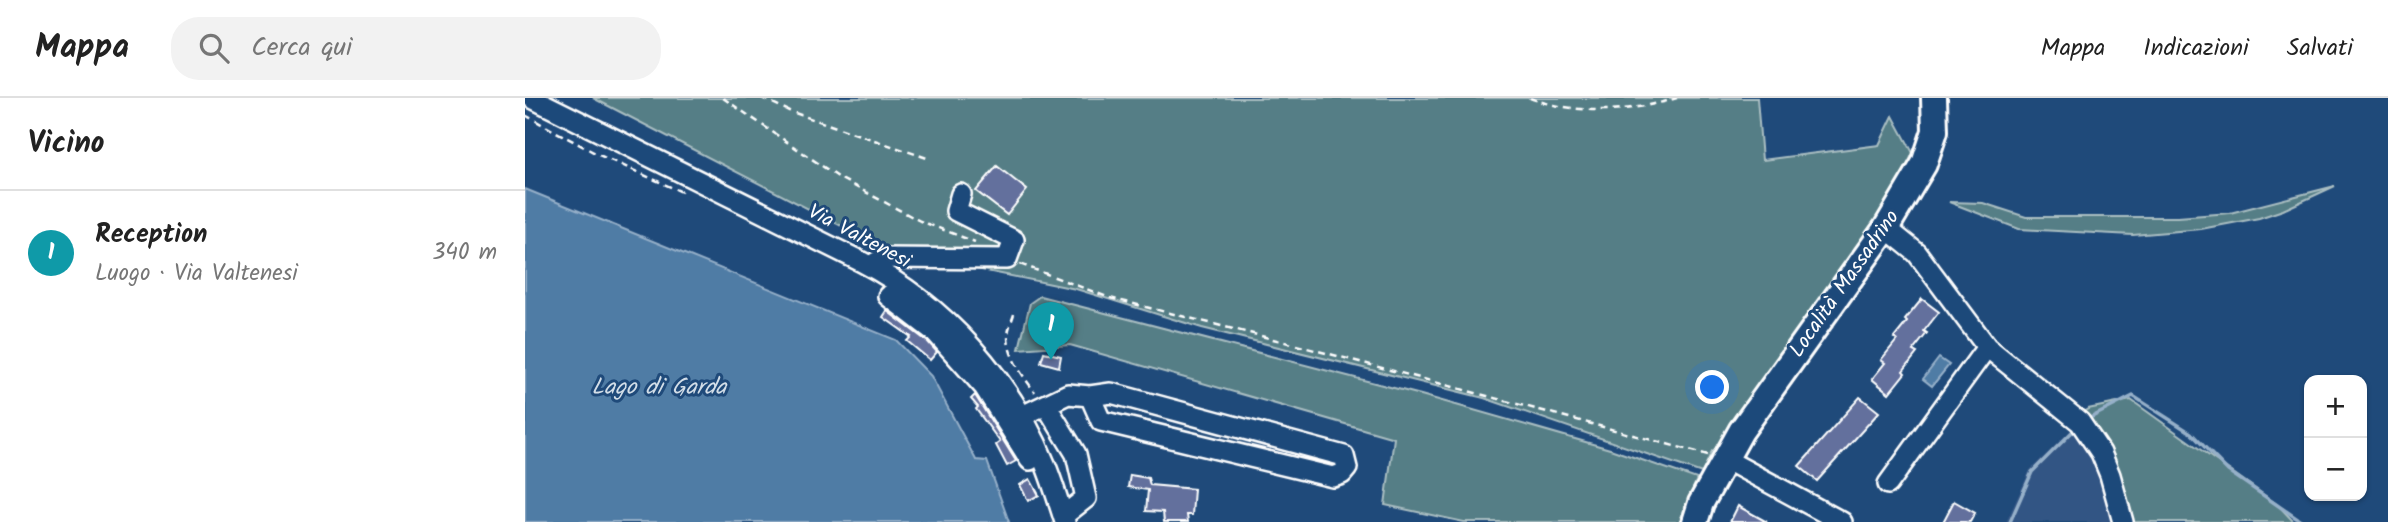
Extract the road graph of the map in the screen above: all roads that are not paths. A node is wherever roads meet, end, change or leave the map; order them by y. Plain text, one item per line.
1 (532, 98) edge
2 (1934, 98) edge
3 (961, 194) dead end
4 (1886, 228) junction
5 (870, 266) junction
6 (888, 296) dead end
7 (1987, 347) junction
8 (1090, 396) junction
9 (1046, 405) junction
10 (1022, 416) junction
11 (1725, 459) junction
12 (1888, 484) dead end
13 (1061, 520) edge
14 (1695, 522) edge
15 (1842, 522) edge
16 (2123, 522) edge

1 - 5 street, Via Valtenesi
2 - 4 main road, Località Massadrino
3 - 5 street
4 - 7 street
4 - 11 main road, Località Massadrino
5 - 10 street, Via Valtenesi
6 - 13 street
7 - 12 street
7 - 16 street
8 - 8 street
8 - 9 street
9 - 10 street
9 - 13 street
10 - 13 street, Via Valtenesi
11 - 14 main road, Località Massadrino
11 - 15 street

